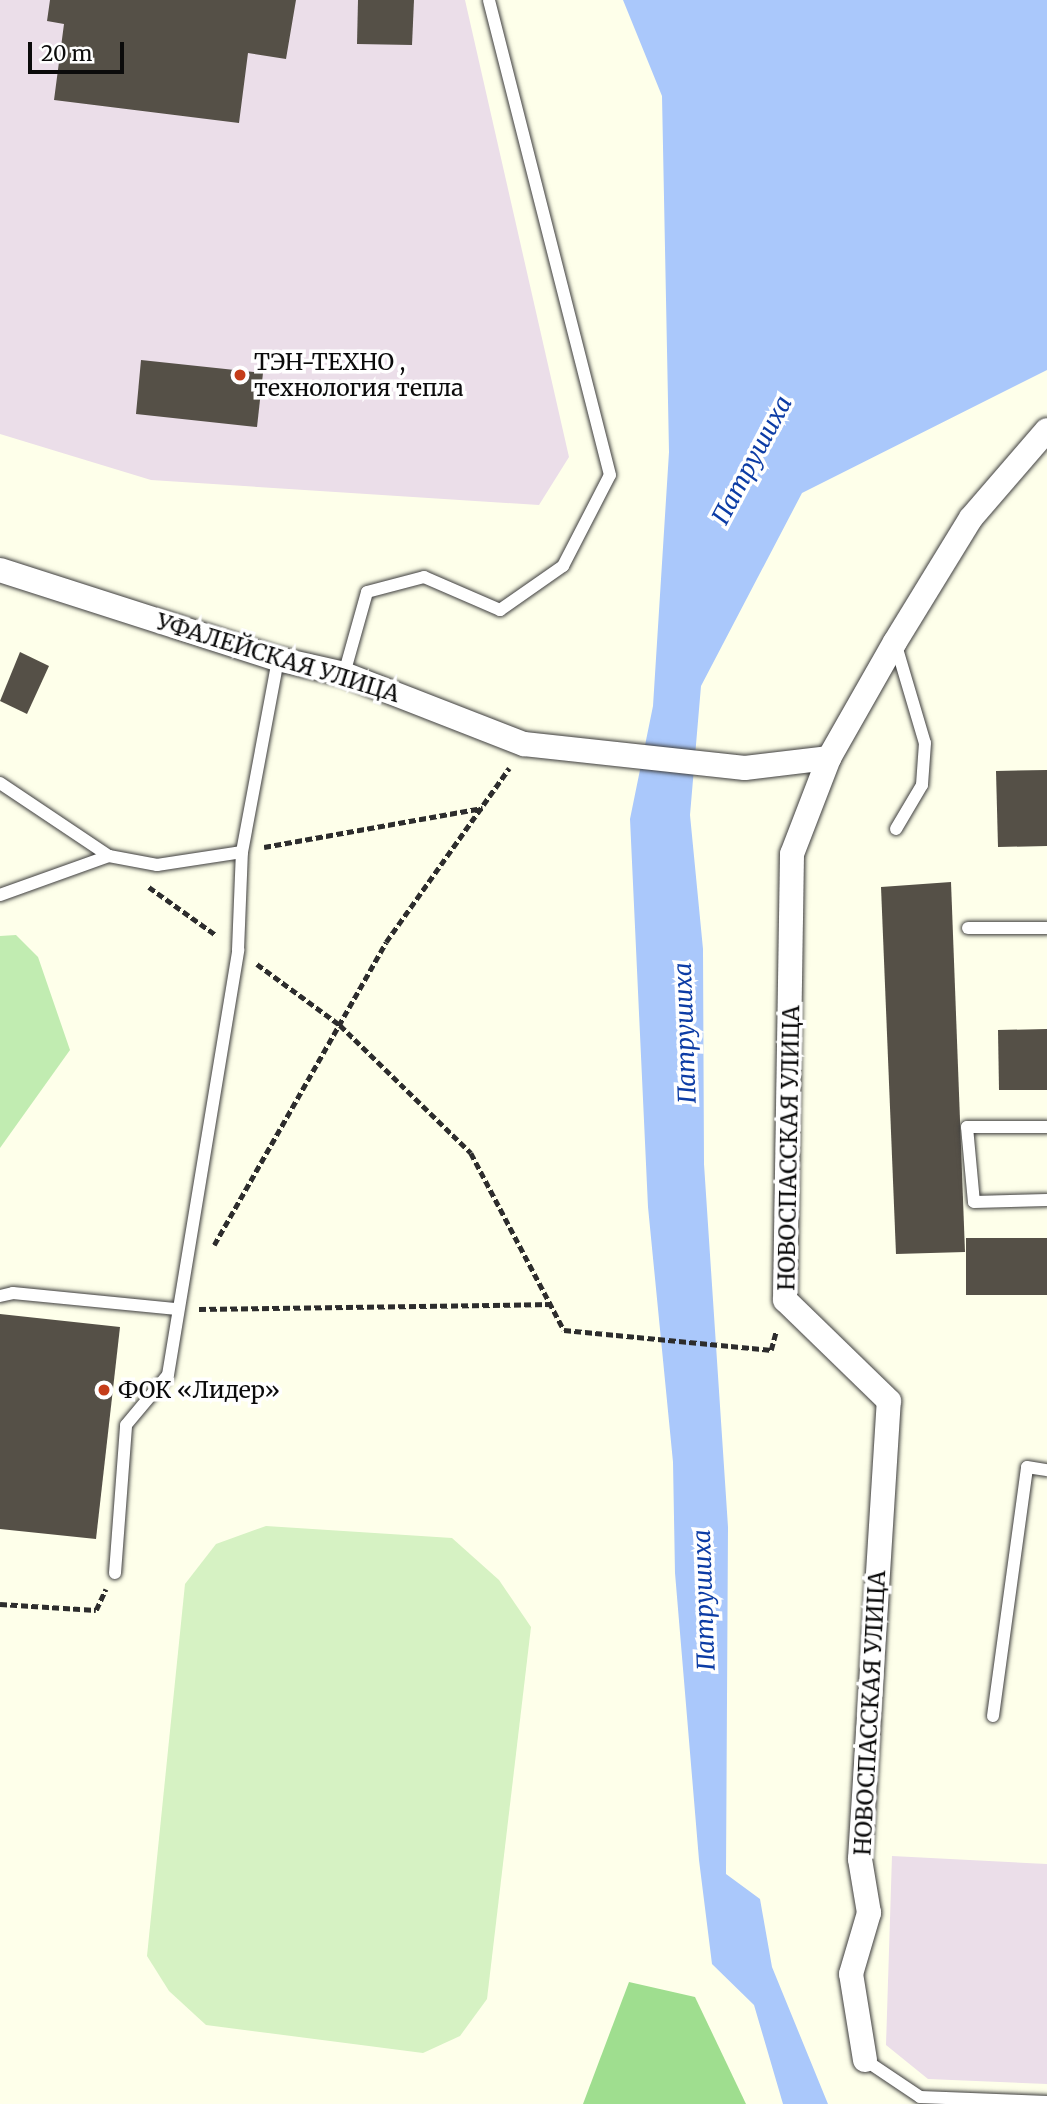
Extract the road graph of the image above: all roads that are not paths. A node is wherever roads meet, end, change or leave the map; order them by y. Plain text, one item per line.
1 (489, 0) edge
2 (1047, 430) edge
3 (0, 570) edge
4 (895, 642) junction
5 (278, 659) junction
6 (344, 674) junction
7 (829, 758) junction
8 (0, 782) edge
9 (896, 829) dead end
10 (242, 852) junction
11 (108, 856) junction
12 (0, 895) edge
13 (968, 928) dead end
14 (1047, 928) edge
15 (1047, 1127) edge
16 (1047, 1200) edge
17 (0, 1296) edge
18 (177, 1310) junction
19 (1047, 1470) edge
20 (114, 1573) road end
21 (993, 1716) dead end
22 (865, 2060) joint
23 (1047, 2102) edge

1 - 6 lane
2 - 4 street, НОВОСПАССКАЯ УЛИЦА
3 - 5 street, УФАЛЕЙСКАЯ УЛИЦА
4 - 7 street, НОВОСПАССКАЯ УЛИЦА
4 - 9 lane
5 - 6 street, УФАЛЕЙСКАЯ УЛИЦА
5 - 10 lane
6 - 7 street, УФАЛЕЙСКАЯ УЛИЦА
7 - 22 street, НОВОСПАССКАЯ УЛИЦА
8 - 11 lane
10 - 11 lane
10 - 18 lane
11 - 12 lane
13 - 14 lane
15 - 16 lane
17 - 18 lane
18 - 20 lane
19 - 21 lane
22 - 23 lane

